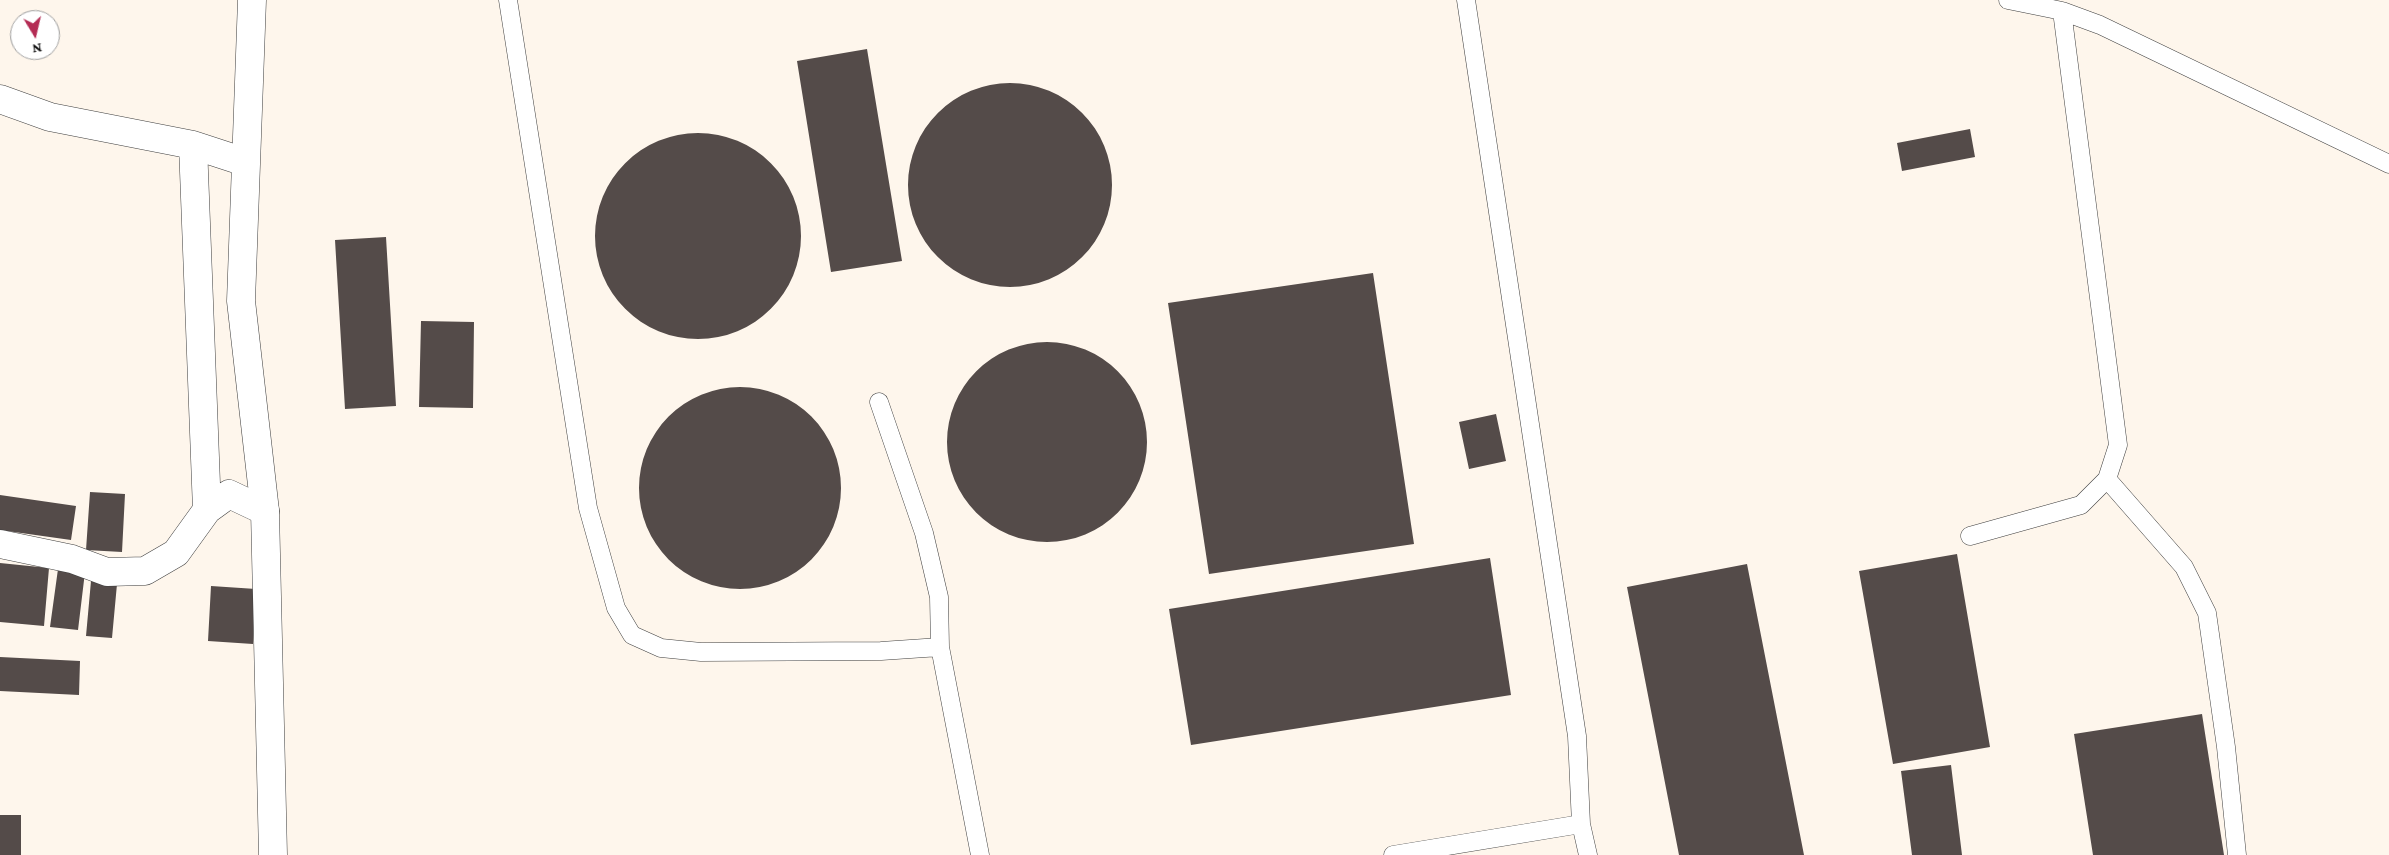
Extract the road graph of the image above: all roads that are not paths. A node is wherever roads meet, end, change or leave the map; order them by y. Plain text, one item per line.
1 (252, 0) edge
2 (508, 0) edge
3 (1466, 0) edge
4 (2008, 0) edge
5 (2062, 11) junction
6 (0, 99) edge
7 (194, 145) junction
8 (245, 162) junction
9 (2389, 164) edge
10 (879, 402) dead end
11 (2107, 479) junction
12 (207, 510) junction
13 (265, 511) junction
14 (1970, 536) dead end
15 (0, 544) edge
16 (940, 647) junction
17 (1581, 824) junction
18 (273, 855) edge
19 (980, 855) edge
20 (1393, 855) edge
21 (1588, 855) edge
22 (2237, 855) edge

1 - 8 street
2 - 16 lane
3 - 17 lane
4 - 5 lane
5 - 9 lane
5 - 11 lane
6 - 7 street
7 - 8 street
7 - 12 street
8 - 13 street
10 - 16 lane
11 - 14 lane
11 - 22 lane
12 - 13 street
12 - 15 street
13 - 18 street
16 - 19 lane
17 - 20 lane
17 - 21 lane

